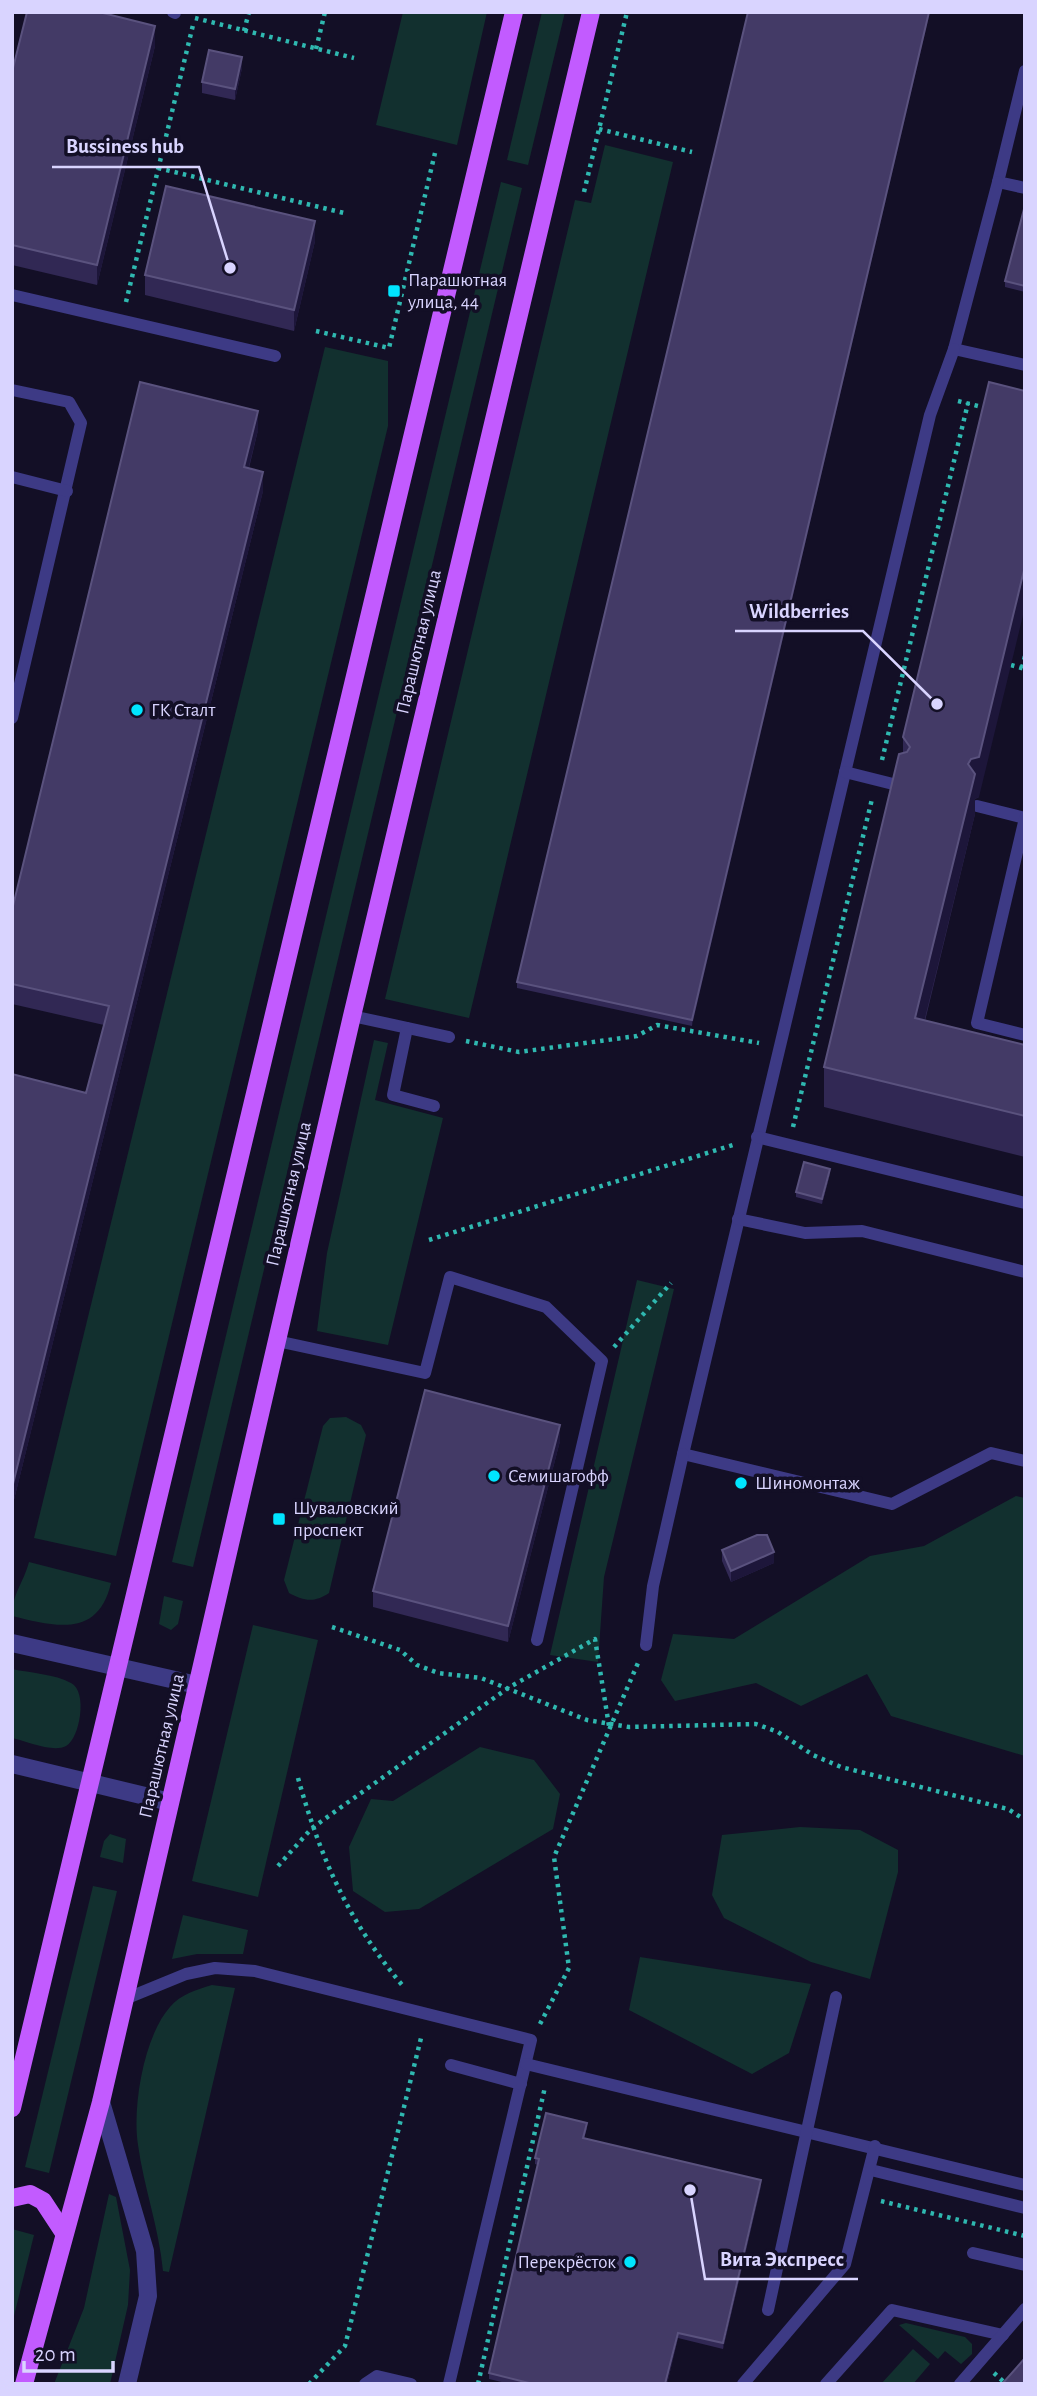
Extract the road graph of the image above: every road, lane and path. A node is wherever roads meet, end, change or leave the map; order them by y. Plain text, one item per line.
1 (249, 12) edge
2 (325, 12) edge
3 (514, 12) edge
4 (592, 12) edge
5 (627, 12) edge
6 (174, 13) edge
7 (195, 15) edge
8 (244, 31) junction
9 (316, 49) junction
10 (354, 58) dead end
11 (1025, 71) edge
12 (599, 129) junction
13 (692, 152) dead end
14 (435, 153) dead end
15 (158, 169) junction
16 (998, 182) junction
17 (1025, 188) edge
18 (584, 192) dead end
19 (344, 213) dead end
20 (12, 295) edge
21 (122, 320) junction
22 (316, 331) dead end
23 (954, 349) junction
24 (275, 356) dead end
25 (1025, 365) edge
26 (12, 390) edge
27 (937, 396) junction
28 (990, 409) edge
29 (12, 477) edge
30 (67, 491) junction
31 (1025, 656) edge
32 (1011, 666) edge
33 (1023, 668) edge
34 (12, 718) edge
35 (845, 772) junction
36 (901, 786) edge
37 (977, 806) edge
38 (1025, 818) edge
39 (352, 1016) junction
40 (407, 1028) junction
41 (1025, 1035) edge
42 (449, 1037) dead end
43 (476, 1044) dead end
44 (778, 1047) junction
45 (434, 1106) dead end
46 (757, 1137) junction
47 (1025, 1203) edge
48 (738, 1219) junction
49 (429, 1240) dead end
50 (1025, 1272) edge
51 (671, 1283) dead end
52 (276, 1341) junction
53 (602, 1361) junction
54 (683, 1454) junction
55 (1025, 1461) edge
56 (332, 1627) dead end
57 (537, 1640) dead end
58 (12, 1643) edge
59 (646, 1645) joint
60 (117, 1667) junction
61 (197, 1685) junction
62 (508, 1688) junction
63 (609, 1726) junction
64 (12, 1764) edge
65 (298, 1778) dead end
66 (89, 1782) junction
67 (170, 1802) junction
68 (1025, 1820) edge
69 (312, 1828) junction
70 (278, 1866) dead end
71 (836, 1997) dead end
72 (125, 1999) junction
73 (426, 2013) junction
74 (531, 2040) junction
75 (526, 2064) junction
76 (451, 2065) dead end
77 (549, 2069) junction
78 (521, 2084) junction
79 (101, 2102) junction
80 (12, 2108) edge
81 (805, 2132) junction
82 (875, 2146) junction
83 (871, 2170) junction
84 (1025, 2185) edge
85 (863, 2197) junction
86 (12, 2198) edge
87 (1025, 2208) edge
88 (64, 2233) junction
89 (1025, 2236) edge
90 (973, 2253) dead end
91 (1025, 2265) edge
92 (1025, 2309) edge
93 (768, 2310) dead end
94 (1003, 2334) junction
95 (24, 2384) edge
96 (128, 2384) edge
97 (309, 2384) edge
98 (365, 2384) edge
99 (411, 2384) edge
100 (449, 2384) edge
101 (478, 2384) edge
102 (743, 2384) edge
103 (826, 2384) edge
104 (960, 2384) edge

1 - 8 path
2 - 9 path
3 - 60 main road
4 - 39 main road, Парашютная улица
5 - 12 path
6 - 7 path
7 - 8 path
7 - 15 path
8 - 9 path
9 - 10 path
11 - 16 lane
12 - 13 path
12 - 18 path
14 - 22 path
15 - 19 path
15 - 21 path
16 - 17 lane
16 - 23 lane
20 - 21 lane
21 - 24 lane
23 - 25 lane
23 - 27 lane
26 - 30 lane
27 - 28 path
27 - 35 lane
29 - 30 lane
30 - 34 lane
31 - 33 path
32 - 33 path
35 - 36 lane
35 - 44 lane
37 - 38 lane
38 - 41 lane
39 - 40 lane
39 - 52 main road, Парашютная улица
40 - 42 lane
40 - 45 lane
43 - 44 path
44 - 46 lane
46 - 47 lane
46 - 48 lane
46 - 49 path
48 - 50 lane
48 - 54 lane
51 - 53 path
52 - 53 lane
52 - 61 main road, Парашютная улица
53 - 57 lane
54 - 55 lane
54 - 59 lane
56 - 62 path
58 - 60 street
59 - 63 path
60 - 61 street
60 - 66 main road
61 - 67 main road, Парашютная улица
62 - 63 path
62 - 63 path
62 - 69 path
63 - 68 path
63 - 74 path
64 - 66 street
65 - 69 path
66 - 67 street
66 - 80 main road
67 - 72 main road, Парашютная улица
69 - 70 path
69 - 73 path
71 - 81 lane
72 - 73 lane
72 - 79 main road, Парашютная улица
73 - 74 lane
73 - 97 path
74 - 75 lane
75 - 77 lane
75 - 78 lane
76 - 78 lane
77 - 81 lane
77 - 101 path
78 - 100 lane
79 - 88 main road, Парашютная улица
79 - 96 street
81 - 82 lane
81 - 93 lane
82 - 83 lane
82 - 84 lane
83 - 85 lane
83 - 87 lane
85 - 89 path
85 - 102 lane
86 - 88 main road
88 - 95 main road, Парашютная улица
90 - 91 lane
92 - 94 lane
94 - 103 lane
94 - 104 lane
98 - 99 lane

